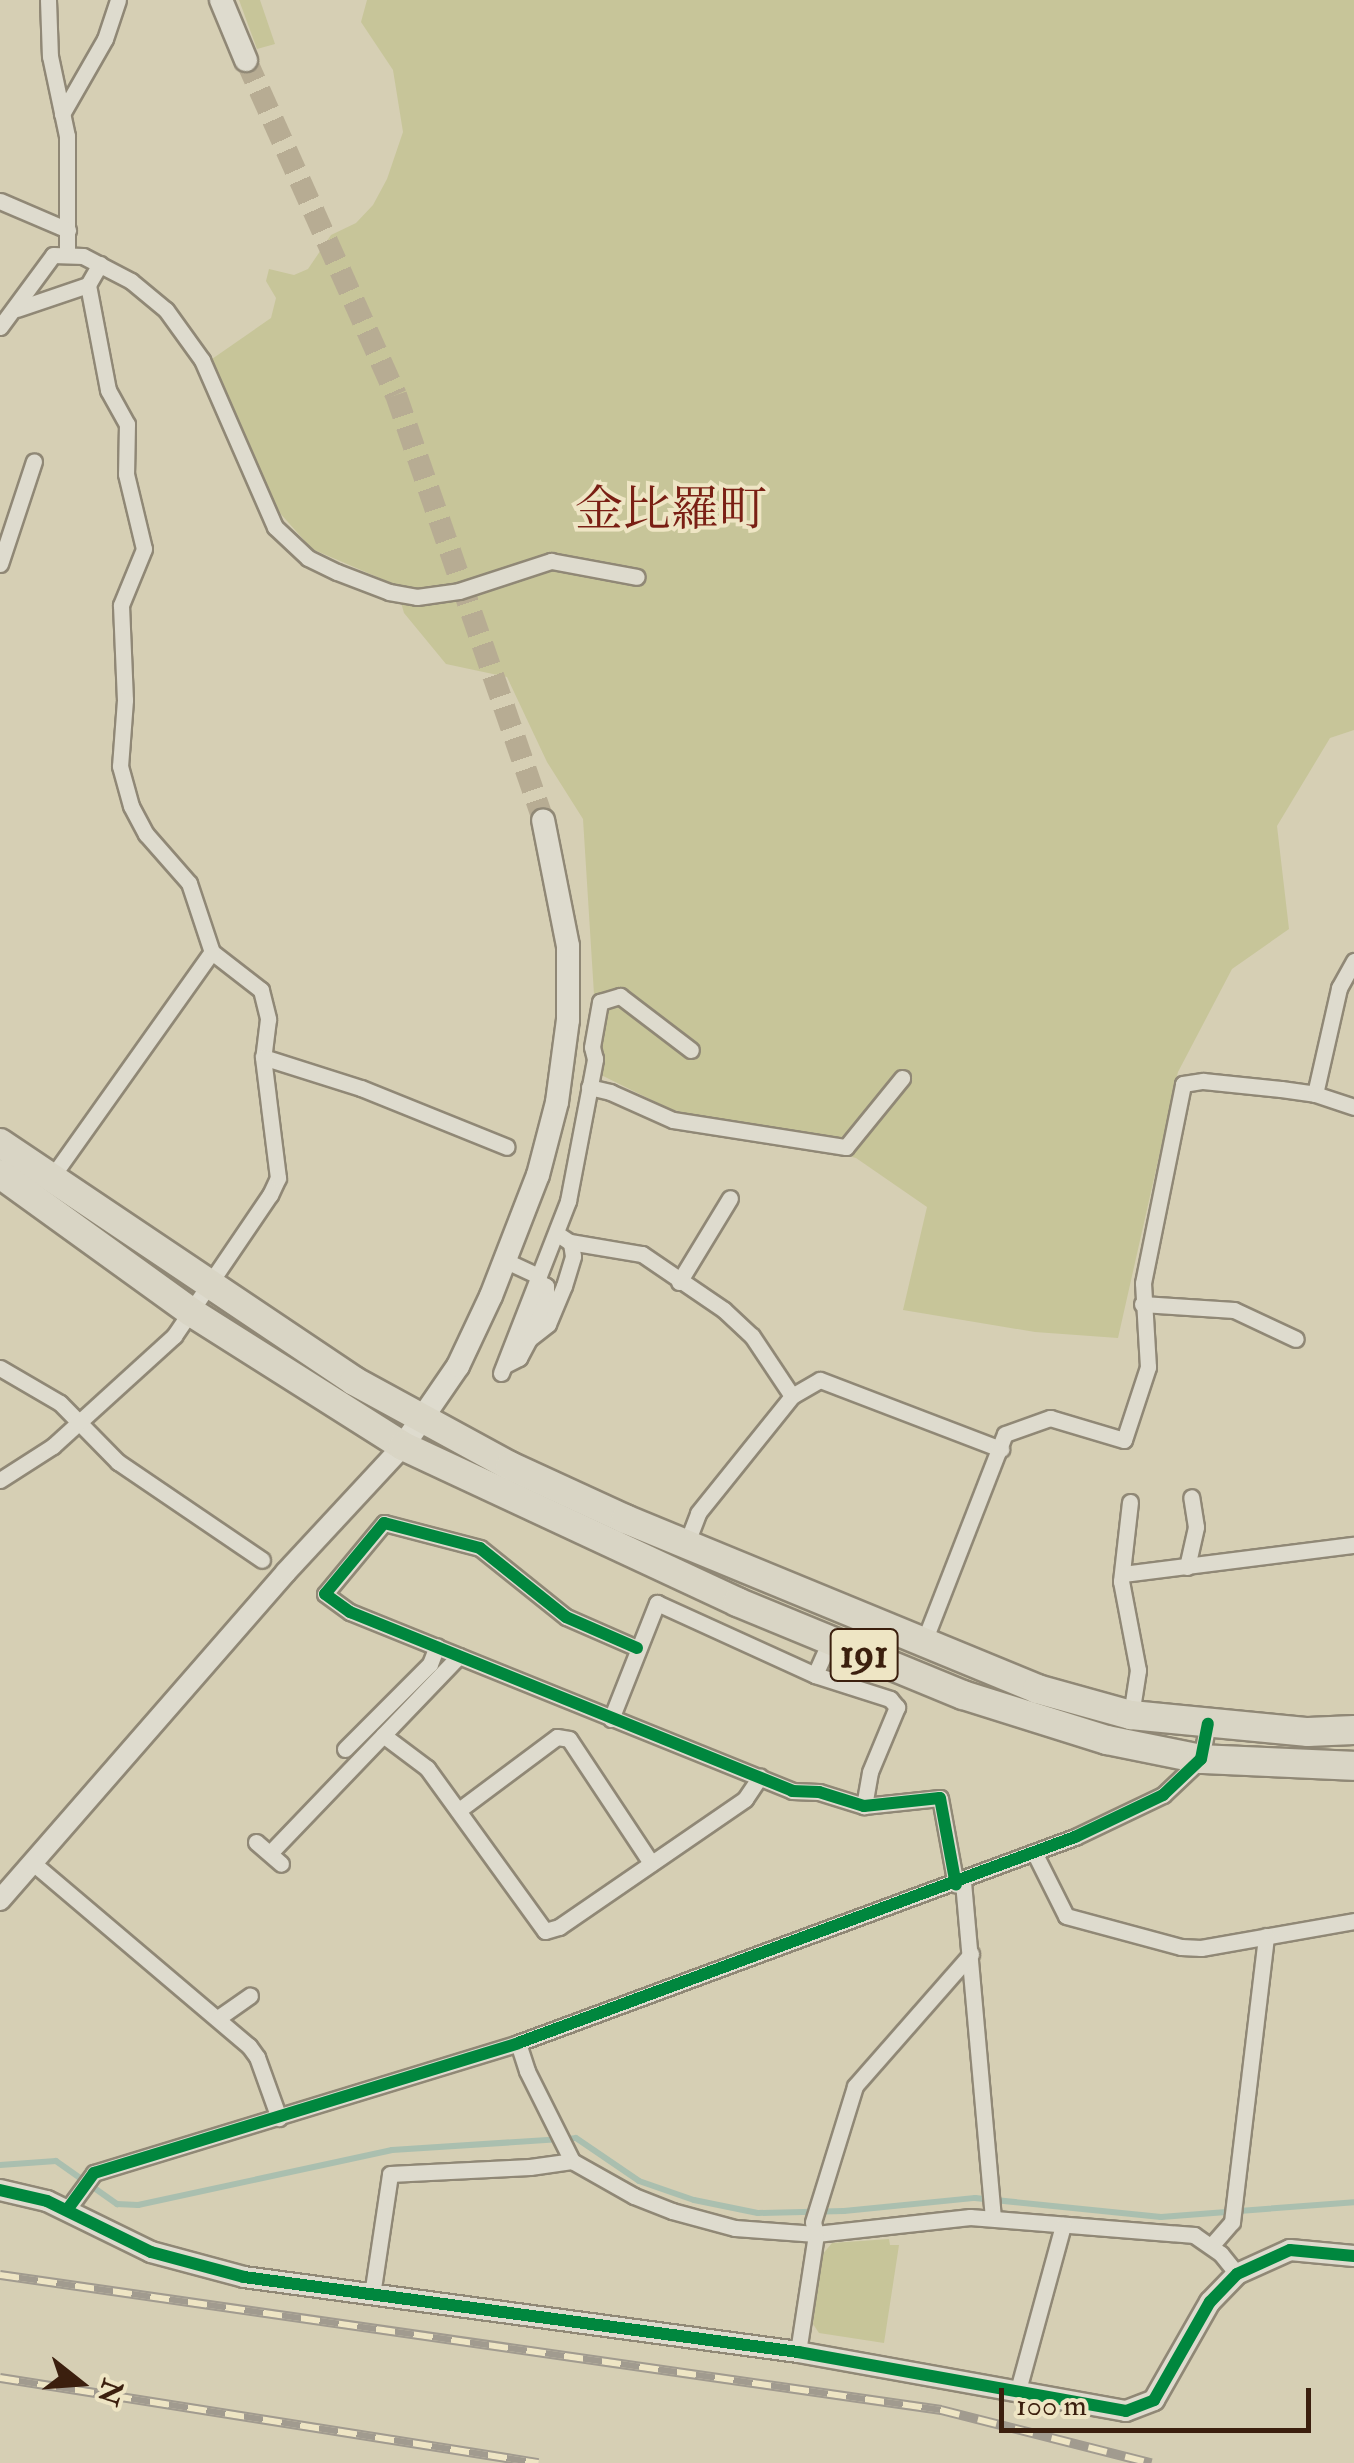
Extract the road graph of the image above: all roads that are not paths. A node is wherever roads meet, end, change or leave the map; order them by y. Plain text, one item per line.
1 (48, 0) edge
2 (118, 0) edge
3 (221, 0) edge
4 (246, 60) tunnel mouth
5 (62, 114) junction
6 (0, 201) edge
7 (68, 230) junction
8 (67, 253) junction
9 (100, 264) junction
10 (88, 285) junction
11 (11, 313) junction
12 (0, 328) edge
13 (34, 461) dead end
14 (0, 564) edge
15 (637, 577) dead end
16 (543, 820) tunnel mouth
17 (212, 952) junction
18 (1354, 960) edge
19 (691, 1050) dead end
20 (263, 1057) junction
21 (902, 1078) dead end
22 (589, 1087) junction
23 (1316, 1094) junction
24 (1354, 1107) edge
25 (0, 1143) edge
26 (507, 1147) dead end
27 (0, 1174) edge
28 (44, 1189) junction
29 (730, 1198) dead end
30 (554, 1232) junction
31 (570, 1242) junction
32 (504, 1260) junction
33 (538, 1278) junction
34 (679, 1282) junction
35 (209, 1286) junction
36 (1142, 1304) junction
37 (192, 1312) junction
38 (1296, 1339) dead end
39 (529, 1340) junction
40 (0, 1368) edge
41 (792, 1396) junction
42 (423, 1420) junction
43 (81, 1421) junction
44 (403, 1446) junction
45 (1001, 1449) junction
46 (0, 1480) edge
47 (1191, 1498) dead end
48 (1130, 1502) dead end
49 (686, 1545) junction
50 (1354, 1546) edge
51 (262, 1560) dead end
52 (1186, 1567) junction
53 (1124, 1574) junction
54 (830, 1640) junction
55 (924, 1644) junction
56 (436, 1646) junction
57 (637, 1648) junction
58 (459, 1656) junction
59 (816, 1675) junction
60 (1132, 1715) junction
61 (611, 1720) junction
62 (1208, 1724) junction
63 (1354, 1730) edge
64 (384, 1735) junction
65 (345, 1749) dead end
66 (1201, 1759) junction
67 (1354, 1766) edge
68 (760, 1777) junction
69 (864, 1806) junction
70 (460, 1810) junction
71 (256, 1842) dead end
72 (1035, 1854) junction
73 (32, 1863) junction
74 (651, 1863) junction
75 (959, 1884) junction
76 (0, 1900) edge
77 (1354, 1921) edge
78 (1266, 1936) junction
79 (970, 1954) junction
80 (250, 1996) dead end
81 (218, 2018) junction
82 (518, 2042) junction
83 (279, 2118) junction
84 (569, 2155) junction
85 (0, 2190) edge
86 (73, 2202) junction
87 (992, 2215) junction
88 (1063, 2225) junction
89 (814, 2228) junction
90 (1210, 2246) junction
91 (1354, 2256) edge
92 (1237, 2274) junction
93 (372, 2296) junction
94 (798, 2352) junction
95 (1018, 2390) junction

1 - 5 street
2 - 5 street
3 - 4 main road
5 - 7 street
6 - 7 street
7 - 8 street
8 - 9 street
8 - 11 street
9 - 10 street
9 - 15 street
10 - 11 street
10 - 17 street
11 - 12 street
13 - 14 street
16 - 32 main road
17 - 20 street
17 - 28 street
18 - 23 street
19 - 22 street
20 - 26 street
20 - 35 street
21 - 22 street
22 - 30 street
23 - 24 street
23 - 36 street
25 - 28 highway, 191
27 - 28 highway, 191
28 - 35 highway, 191
28 - 37 highway, 191
29 - 34 street
30 - 31 street
30 - 33 street
31 - 34 street
31 - 39 street
32 - 33 street
32 - 42 main road
33 - 39 street
33 - 39 street
34 - 41 street
35 - 37 street
35 - 42 highway, 191
36 - 38 street
36 - 45 street
37 - 43 street
37 - 44 highway, 191
40 - 43 street
41 - 45 street
41 - 49 street
42 - 44 main road
42 - 49 highway, 191
43 - 46 street
43 - 51 street
44 - 54 highway, 191
44 - 73 street
45 - 55 street
47 - 52 street
48 - 53 street
49 - 55 highway, 191
50 - 52 street
52 - 53 street
53 - 60 street
54 - 59 street
54 - 66 highway, 191
55 - 60 highway, 191
56 - 57 street
56 - 58 street
56 - 65 street
57 - 59 street
57 - 61 street
58 - 61 street
58 - 64 street
59 - 69 street
60 - 62 highway, 191
61 - 68 street
62 - 63 highway, 191
62 - 66 street
64 - 70 street
64 - 71 street
66 - 67 highway, 191
66 - 72 street
68 - 69 street
68 - 74 street
69 - 75 street
70 - 74 street
70 - 74 street
72 - 75 street
72 - 78 street
73 - 76 street
73 - 81 street
75 - 79 street
75 - 82 street
77 - 78 street
78 - 90 street
79 - 87 street
79 - 89 street
80 - 81 street
81 - 83 street
82 - 83 street
82 - 84 street
83 - 86 street
84 - 89 street
84 - 93 street
85 - 86 street
86 - 93 street
87 - 88 street
87 - 89 street
88 - 90 street
88 - 95 street
89 - 94 street
90 - 92 street
91 - 92 street
92 - 95 street
93 - 94 street
94 - 95 street

